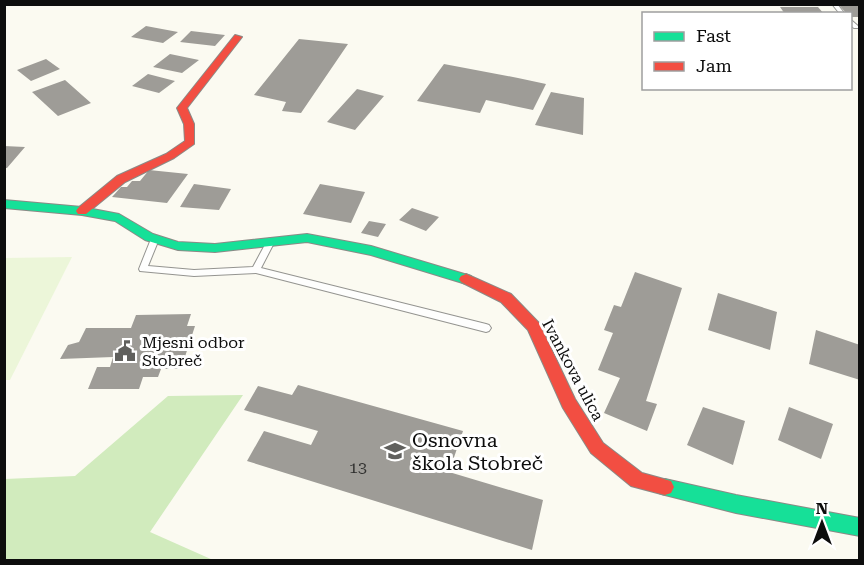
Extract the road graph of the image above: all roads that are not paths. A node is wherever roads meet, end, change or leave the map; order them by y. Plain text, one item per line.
1 (852, 23) edge
2 (856, 27) dead end
3 (238, 37) dead end
4 (4, 204) edge
5 (82, 211) junction
6 (155, 239) junction
7 (271, 241) junction
8 (256, 270) junction
9 (486, 328) dead end
10 (860, 528) edge

1 - 2 lane
3 - 5 street
4 - 5 street, Ivankova ulica
5 - 6 street, Ivankova ulica
6 - 7 street, Ivankova ulica
6 - 8 lane
7 - 8 lane
7 - 10 street, Ivankova ulica
8 - 9 lane

